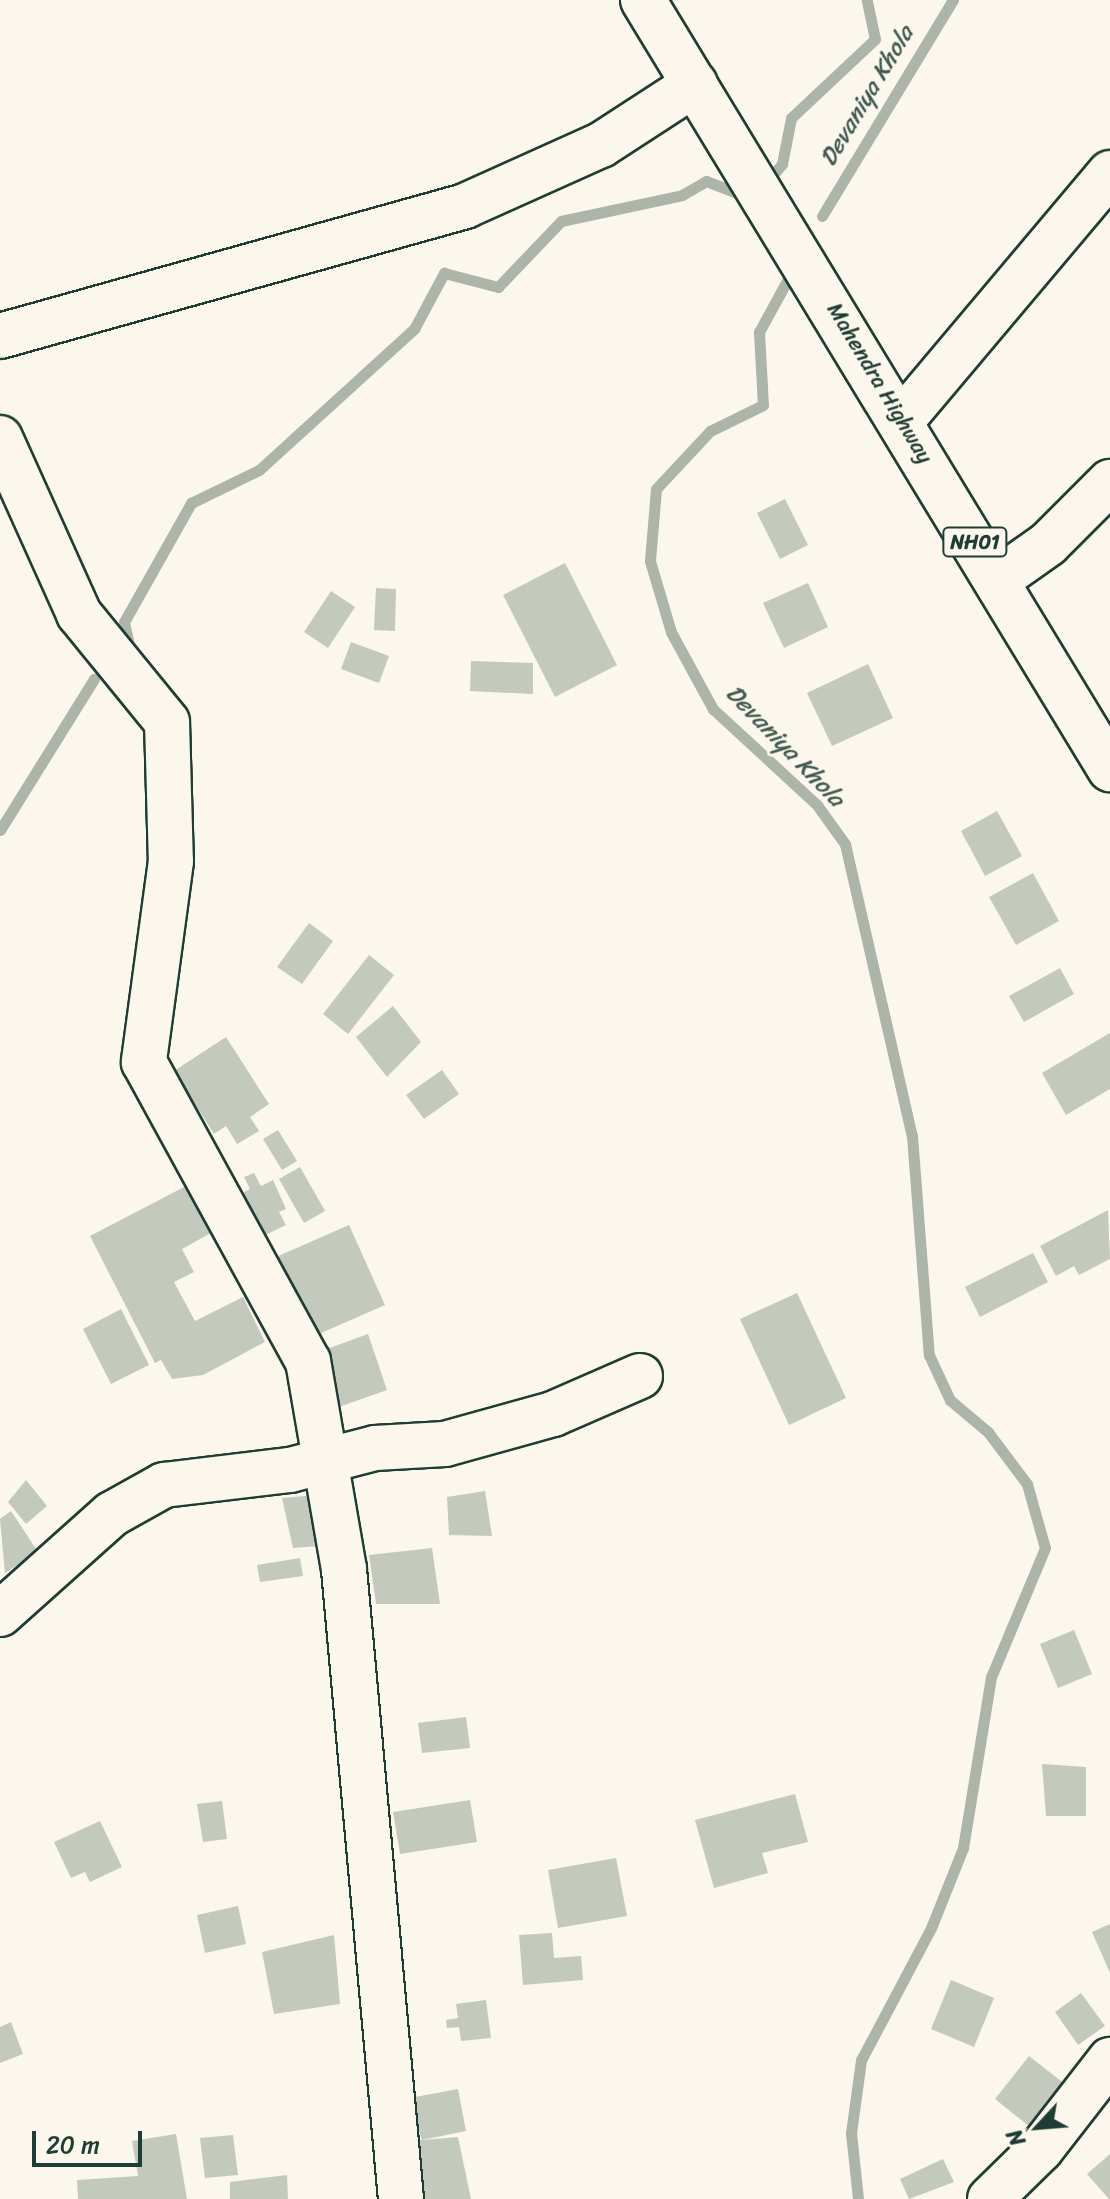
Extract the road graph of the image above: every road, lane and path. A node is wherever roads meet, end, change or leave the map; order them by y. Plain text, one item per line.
1 (643, 0) edge
2 (695, 84) junction
3 (1110, 173) edge
4 (0, 336) edge
5 (902, 420) junction
6 (0, 438) edge
7 (1110, 482) edge
8 (997, 580) junction
9 (1110, 769) edge
10 (640, 1376) dead end
11 (326, 1460) junction
12 (0, 1614) edge
13 (1110, 2060) edge
14 (401, 2199) edge
15 (990, 2199) edge

1 - 2 main road, Mahendra Highway / NH01
2 - 4 main road
2 - 5 main road, Mahendra Highway / NH01
3 - 5 main road
5 - 8 main road, Mahendra Highway / NH01
6 - 11 main road
7 - 8 main road
8 - 9 main road, Mahendra Highway / NH01
10 - 11 main road
11 - 12 main road
11 - 14 main road
13 - 15 main road

